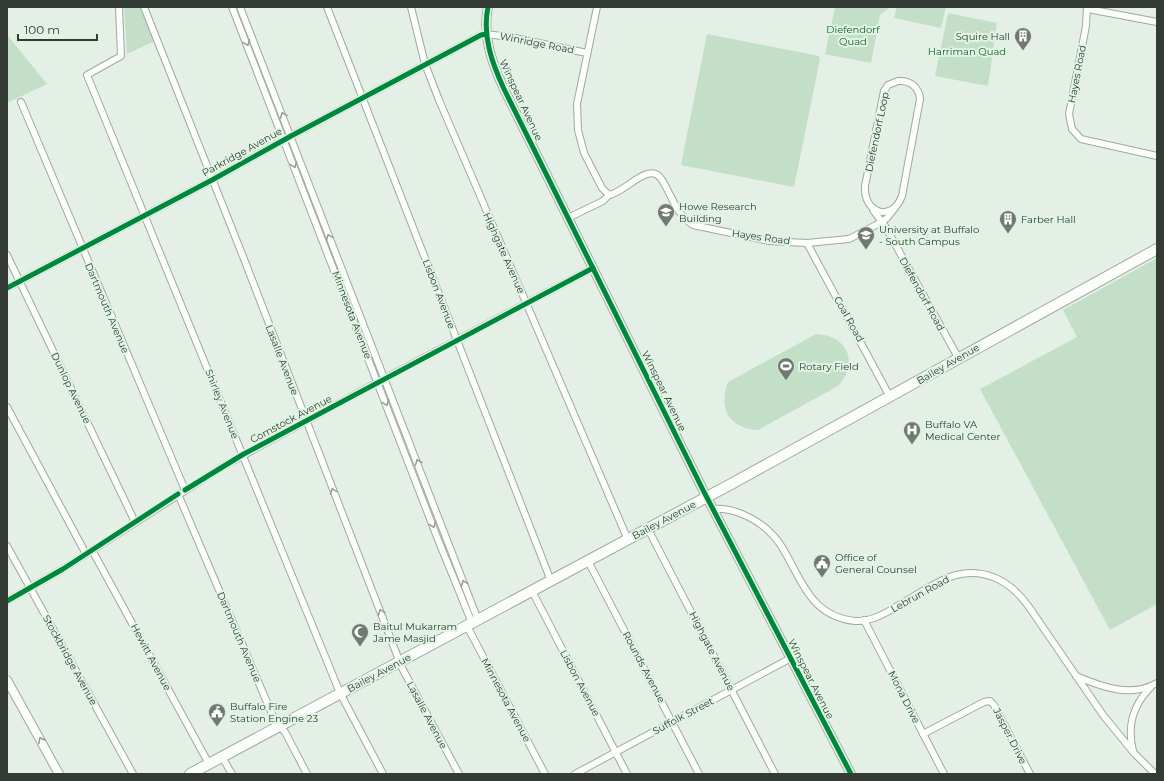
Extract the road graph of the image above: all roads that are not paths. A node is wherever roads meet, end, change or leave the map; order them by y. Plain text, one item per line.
1 (119, 7) edge
2 (144, 7) edge
3 (232, 7) edge
4 (240, 7) edge
5 (327, 7) edge
6 (411, 7) edge
7 (488, 7) edge
8 (597, 7) edge
9 (1087, 8) edge
10 (245, 18) junction
11 (238, 22) junction
12 (1157, 22) edge
13 (486, 34) junction
14 (587, 53) junction
15 (425, 64) junction
16 (363, 98) junction
17 (20, 102) dead end
18 (291, 136) junction
19 (284, 140) junction
20 (1157, 156) edge
21 (212, 180) junction
22 (609, 195) junction
23 (895, 208) junction
24 (872, 209) junction
25 (145, 215) junction
26 (568, 218) junction
27 (882, 222) junction
28 (807, 242) junction
29 (82, 248) junction
30 (1157, 249) edge
31 (7, 255) edge
32 (338, 259) junction
33 (331, 262) junction
34 (593, 268) junction
35 (20, 281) junction
36 (7, 288) edge
37 (526, 303) junction
38 (457, 340) junction
39 (959, 359) junction
40 (385, 379) junction
41 (378, 382) junction
42 (890, 397) junction
43 (7, 407) edge
44 (306, 422) junction
45 (242, 455) junction
46 (185, 490) junction
47 (178, 494) junction
48 (707, 497) junction
49 (432, 499) junction
50 (424, 502) junction
51 (713, 509) junction
52 (135, 522) junction
53 (648, 529) junction
54 (628, 540) junction
55 (7, 546) edge
56 (92, 550) junction
57 (86, 554) junction
58 (588, 561) junction
59 (551, 581) junction
60 (30, 588) junction
61 (532, 591) junction
62 (7, 601) edge
63 (864, 620) junction
64 (472, 623) junction
65 (791, 658) junction
66 (400, 661) junction
67 (1076, 676) junction
68 (7, 680) edge
69 (1154, 685) edge
70 (731, 690) junction
71 (340, 693) junction
72 (672, 722) junction
73 (280, 726) junction
74 (923, 734) junction
75 (616, 752) junction
76 (1134, 753) junction
77 (222, 757) junction
78 (209, 764) junction
79 (59, 774) edge
80 (133, 774) edge
81 (190, 774) edge
82 (232, 774) edge
83 (307, 774) edge
84 (383, 774) edge
85 (458, 774) edge
86 (545, 774) edge
87 (575, 774) edge
88 (627, 774) edge
89 (699, 774) edge
90 (775, 774) edge
91 (851, 774) edge
92 (944, 774) edge
93 (1030, 774) edge
94 (1155, 774) edge

1 - 25 street, Shirley Avenue
2 - 21 street, Lasalle Avenue
3 - 11 street, Minnesota Avenue
4 - 10 street, Minnesota Avenue
5 - 16 street, Lisbon Avenue
6 - 15 street, Highgate Avenue
7 - 13 street, Winspear Avenue
8 - 14 street
9 - 12 street
9 - 20 street, Hayes Road
10 - 11 street
18 -> 10 street, Minnesota Avenue
11 -> 19 street, Minnesota Avenue
13 - 14 street, Winridge Road
13 - 15 street, Parkridge Avenue
13 - 26 street, Winspear Avenue
14 - 22 street
15 - 16 street, Parkridge Avenue
15 - 37 street, Highgate Avenue
16 - 18 street, Parkridge Avenue
16 - 38 street, Lisbon Avenue
17 - 29 street, Dartmouth Avenue
18 - 19 street, Parkridge Avenue
32 -> 18 street, Minnesota Avenue
19 - 21 street, Parkridge Avenue
19 -> 33 street, Minnesota Avenue
21 - 25 street, Parkridge Avenue
21 - 44 street, Lasalle Avenue
22 - 26 street, Hayes Road
22 - 28 street, Hayes Road
23 - 24 street
23 - 24 street, Diefendorf Loop
23 - 27 street, Hayes Road
24 - 27 street, Diefendorf Road
25 - 29 street, Parkridge Avenue
25 - 45 street, Shirley Avenue
26 - 34 street, Winspear Avenue
27 - 28 street, Hayes Road
27 - 39 street, Diefendorf Road
28 - 42 street, Coal Road
29 - 35 street, Parkridge Avenue
29 - 46 street, Dartmouth Avenue
30 - 39 main road, Bailey Avenue
31 - 35 street, Dunlop Avenue
32 - 33 street
32 - 40 street, Minnesota Avenue
33 - 41 street, Minnesota Avenue
34 - 37 street, Comstock Avenue
34 - 48 street, Winspear Avenue
35 - 36 street, Parkridge Avenue
35 - 52 street, Dunlop Avenue
37 - 38 street, Comstock Avenue
37 - 54 street, Highgate Avenue
38 - 40 street, Comstock Avenue
38 - 59 street, Lisbon Avenue
39 - 42 main road, Bailey Avenue
40 - 41 street, Comstock Avenue
49 -> 40 street, Minnesota Avenue
41 - 44 street, Comstock Avenue
41 -> 50 street, Minnesota Avenue
42 - 48 main road, Bailey Avenue
43 - 57 street
44 - 45 street, Comstock Avenue
66 -> 44 street, Lasalle Avenue
45 - 46 street, Comstock Avenue
45 - 71 street, Shirley Avenue
46 - 47 street, Comstock Avenue
47 - 52 street, Comstock Avenue
47 - 73 street, Dartmouth Avenue
48 - 51 street, Winspear Avenue
48 - 53 main road, Bailey Avenue
49 - 50 street
64 -> 49 street, Minnesota Avenue
50 -> 64 street, Minnesota Avenue
51 - 63 street, Lebrun Road
51 - 65 street, Winspear Avenue
52 - 56 street, Comstock Avenue
53 - 54 main road, Bailey Avenue
53 - 70 street, Highgate Avenue
54 - 58 main road, Bailey Avenue
55 - 60 street, Stockbridge Avenue
56 - 57 street, Comstock Avenue
56 - 78 street, Hewitt Avenue
57 - 60 street, Comstock Avenue
58 - 59 main road, Bailey Avenue
58 - 72 street, Rounds Avenue
59 - 61 main road, Bailey Avenue
60 - 62 street, Comstock Avenue
60 - 80 street, Stockbridge Avenue
61 - 64 main road, Bailey Avenue
61 - 75 street, Lisbon Avenue
63 - 67 street, Lebrun Road
63 - 74 street, Mona Drive
64 - 66 main road, Bailey Avenue
64 - 86 street, Minnesota Avenue
65 - 70 street, Suffolk Street
65 - 91 street, Winspear Avenue
66 - 71 main road, Bailey Avenue
66 - 85 street, Lasalle Avenue
67 - 69 street
67 - 76 street, Lebrun Road
79 -> 68 street
69 - 76 street
70 - 72 street, Suffolk Street
70 - 90 street, Highgate Avenue
71 - 73 main road, Bailey Avenue
71 - 84 street, Shirley Avenue
72 - 75 street, Suffolk Street
72 - 89 street, Rounds Avenue
73 - 77 main road, Bailey Avenue
73 - 83 street, Dartmouth Avenue
74 - 92 street, Mona Drive
74 - 93 street, Jasper Drive
75 - 87 street, Suffolk Street
75 - 88 street, Lisbon Avenue
76 - 94 street, Lebrun Road
77 - 78 main road, Bailey Avenue
77 - 82 street
78 - 81 main road, Bailey Avenue

